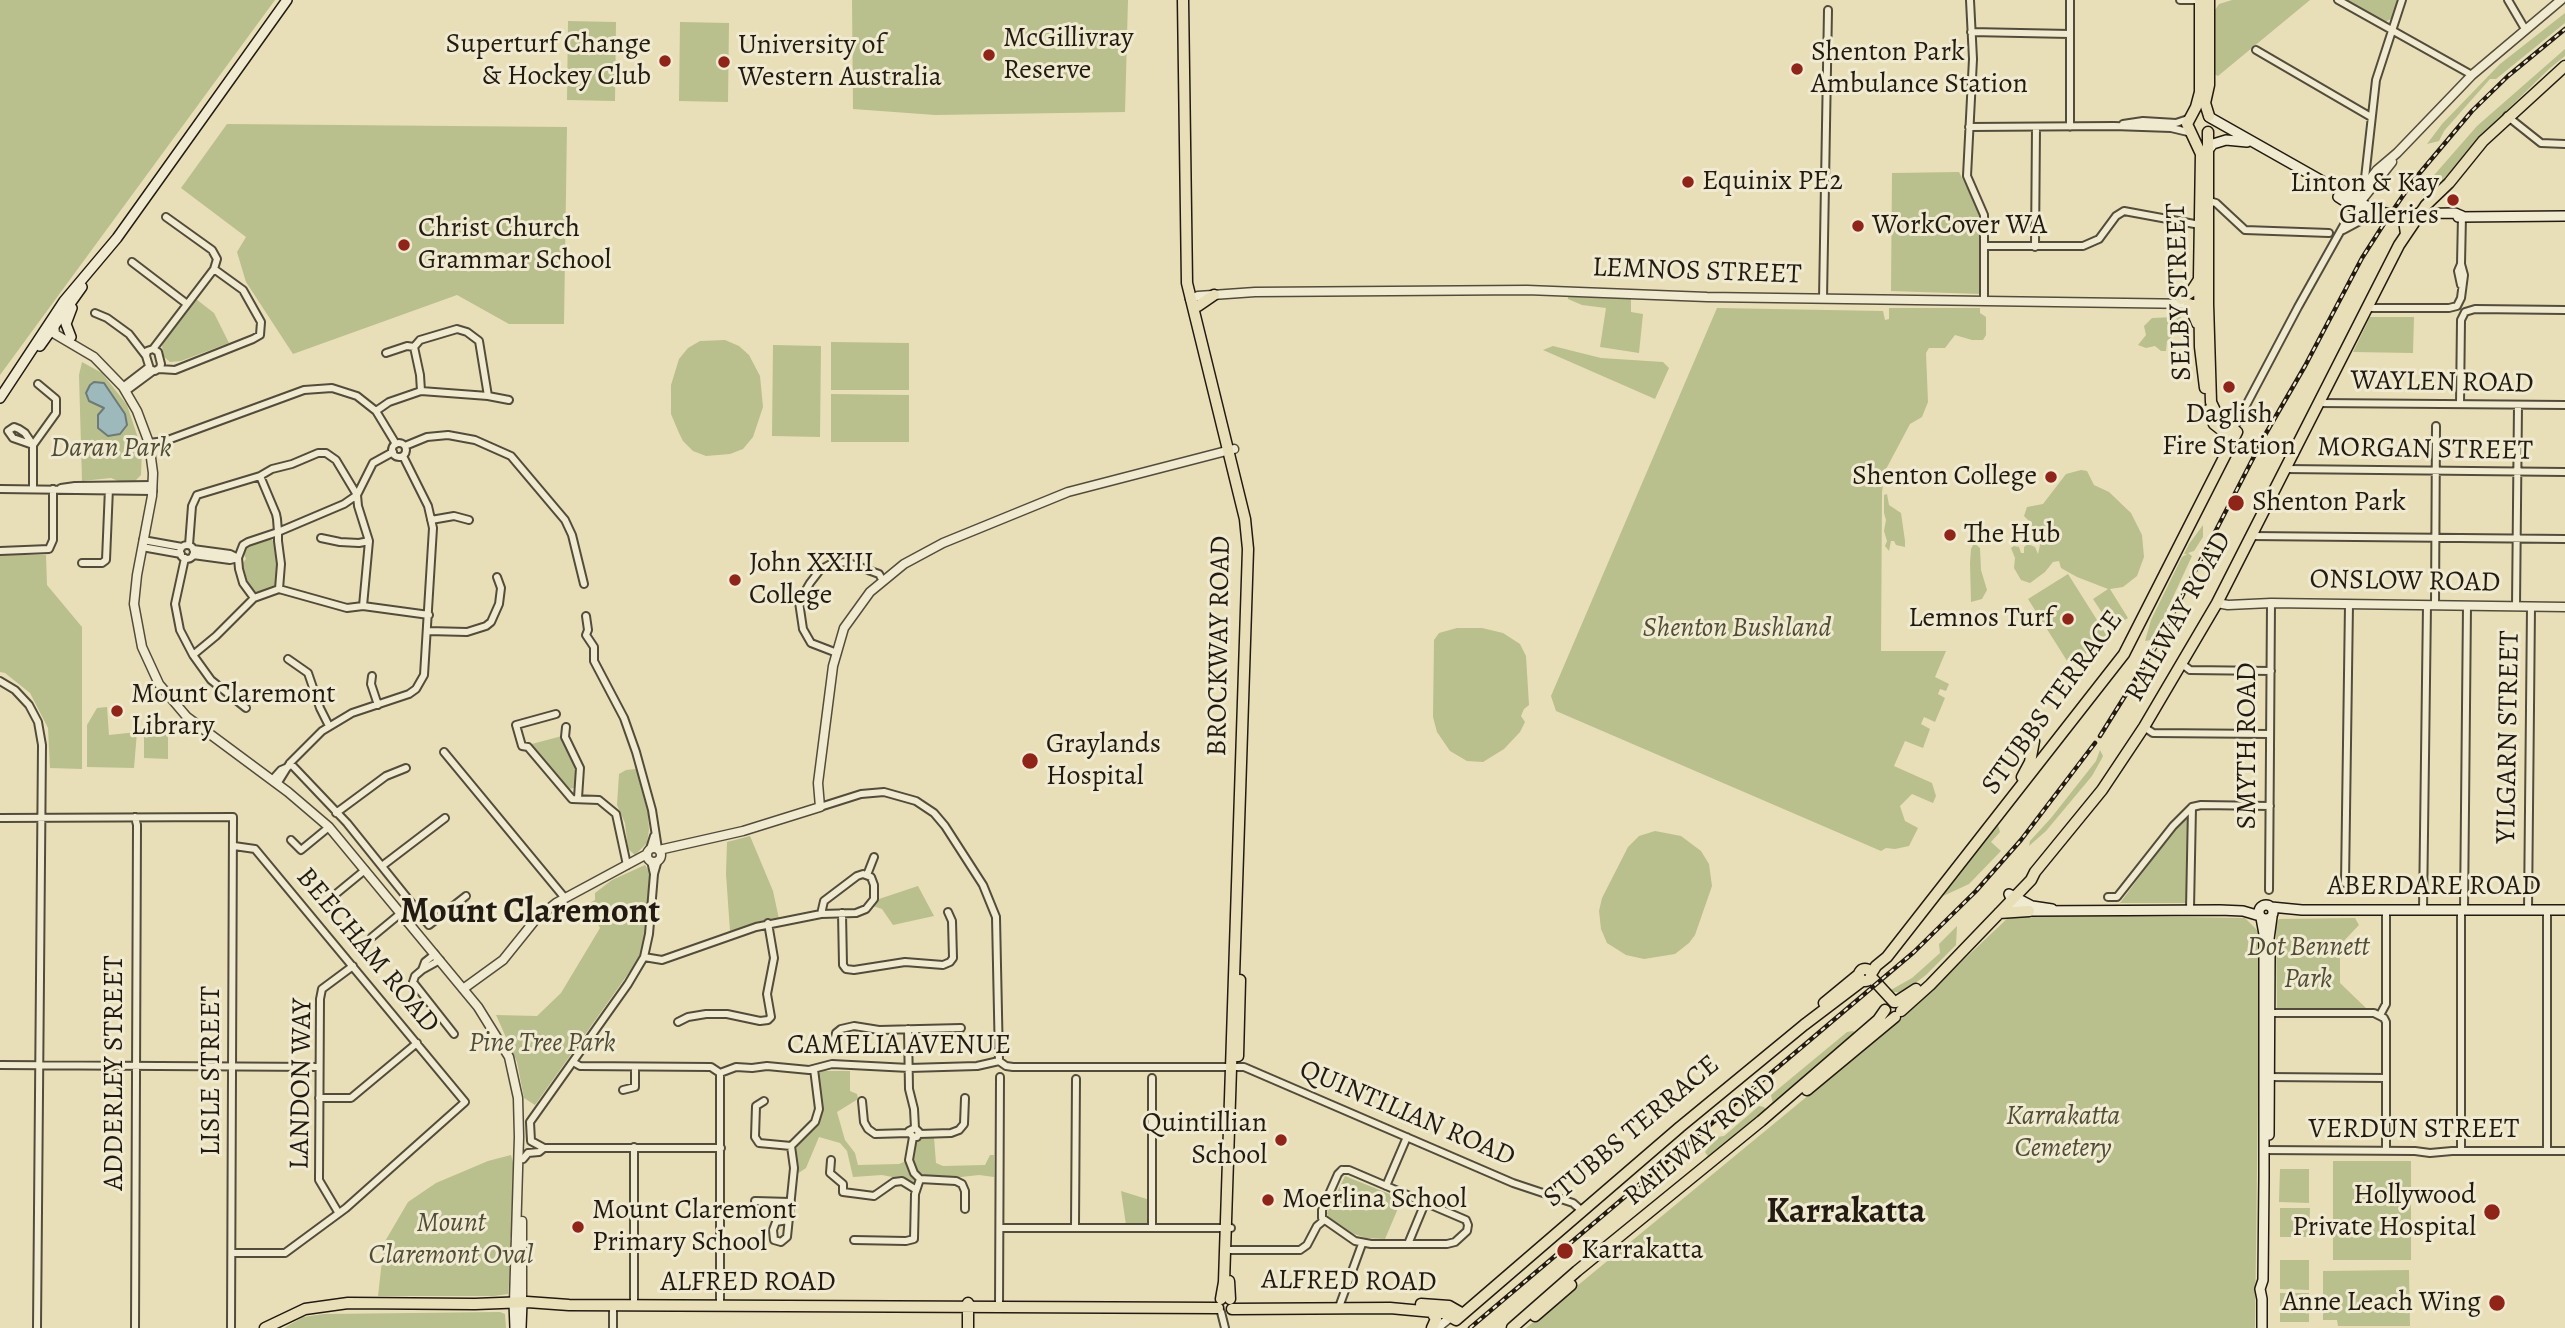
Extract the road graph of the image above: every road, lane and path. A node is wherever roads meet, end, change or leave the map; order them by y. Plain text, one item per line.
1 (287, 0) edge
2 (1185, 0) edge
3 (1970, 0) edge
4 (2070, 0) edge
5 (2180, 0) edge
6 (2200, 0) edge
7 (2211, 0) edge
8 (2338, 0) edge
9 (2402, 0) edge
10 (2508, 0) edge
11 (2561, 0) edge
12 (1828, 10) dead end
13 (2392, 29) junction
14 (2525, 29) junction
15 (1971, 32) junction
16 (2070, 34) junction
17 (2256, 50) dead end
18 (2565, 66) edge
19 (2472, 75) junction
20 (2509, 115) junction
21 (2190, 117) junction
22 (2209, 117) junction
23 (2371, 117) junction
24 (2114, 125) junction
25 (1969, 127) junction
26 (2036, 127) junction
27 (2070, 127) junction
28 (2208, 132) junction
29 (2192, 134) junction
30 (2252, 142) junction
31 (2565, 144) edge
32 (2208, 150) junction
33 (2366, 190) junction
34 (2209, 201) junction
35 (2355, 205) junction
36 (2370, 212) junction
37 (2422, 215) junction
38 (2462, 216) junction
39 (2565, 216) edge
40 (2400, 217) junction
41 (166, 218) dead end
42 (2346, 223) dead end
43 (2204, 225) junction
44 (2329, 233) dead end
45 (2340, 234) junction
46 (2406, 235) junction
47 (1984, 246) junction
48 (2035, 247) junction
49 (2395, 256) junction
50 (132, 262) dead end
51 (93, 269) junction
52 (214, 269) junction
53 (2199, 277) junction
54 (85, 282) junction
55 (1255, 292) junction
56 (1214, 295) joint
57 (1193, 298) junction
58 (1823, 299) junction
59 (1984, 301) junction
60 (2198, 301) junction
61 (187, 304) junction
62 (2365, 308) junction
63 (2565, 310) edge
64 (95, 313) dead end
65 (54, 314) junction
66 (54, 326) junction
67 (74, 341) junction
68 (414, 347) junction
69 (151, 352) junction
70 (386, 352) dead end
71 (24, 359) junction
72 (155, 368) junction
73 (38, 384) dead end
74 (124, 389) junction
75 (421, 391) junction
76 (488, 396) junction
77 (2252, 396) junction
78 (0, 398) edge
79 (509, 400) dead end
80 (2318, 402) junction
81 (2460, 404) junction
82 (2518, 405) junction
83 (2565, 405) edge
84 (0, 406) edge
85 (376, 411) junction
86 (2241, 415) junction
87 (2218, 417) junction
88 (2436, 426) dead end
89 (2230, 434) junction
90 (396, 444) junction
91 (405, 446) junction
92 (150, 447) junction
93 (1231, 450) junction
94 (393, 452) junction
95 (402, 456) junction
96 (2285, 469) junction
97 (2436, 471) junction
98 (2518, 472) junction
99 (2565, 472) edge
100 (260, 476) junction
101 (109, 488) junction
102 (153, 488) junction
103 (0, 489) edge
104 (33, 489) junction
105 (56, 489) junction
106 (357, 495) junction
107 (431, 520) junction
108 (469, 520) dead end
109 (278, 532) junction
110 (2251, 536) junction
111 (321, 538) dead end
112 (2435, 538) junction
113 (2517, 539) junction
114 (2565, 539) edge
115 (369, 541) junction
116 (143, 543) junction
117 (0, 551) edge
118 (187, 552) junction
119 (238, 558) junction
120 (82, 563) dead end
121 (497, 577) dead end
122 (883, 581) junction
123 (584, 584) dead end
124 (279, 589) junction
125 (254, 598) junction
126 (2219, 599) junction
127 (2272, 603) junction
128 (2349, 604) junction
129 (2431, 605) junction
130 (363, 606) junction
131 (2467, 606) junction
132 (2516, 606) junction
133 (2531, 607) junction
134 (2565, 607) edge
135 (429, 615) junction
136 (586, 616) dead end
137 (428, 631) junction
138 (837, 653) junction
139 (193, 655) junction
140 (288, 659) dead end
141 (2186, 667) junction
142 (2271, 671) junction
143 (372, 676) dead end
144 (0, 681) edge
145 (378, 705) junction
146 (246, 708) dead end
147 (556, 714) dead end
148 (2073, 716) junction
149 (329, 726) junction
150 (566, 727) dead end
151 (2148, 730) junction
152 (2270, 734) junction
153 (2034, 741) dead end
154 (444, 752) dead end
155 (289, 765) junction
156 (406, 768) dead end
157 (2022, 777) junction
158 (275, 782) junction
159 (575, 798) junction
160 (2270, 806) junction
161 (820, 807) junction
162 (2192, 807) junction
163 (336, 813) junction
164 (135, 817) junction
165 (0, 818) edge
166 (41, 818) junction
167 (445, 818) dead end
168 (329, 827) junction
169 (291, 840) dead end
170 (234, 846) junction
171 (654, 855) junction
172 (874, 857) dead end
173 (631, 863) junction
174 (382, 866) junction
175 (365, 870) junction
176 (867, 875) junction
177 (2345, 883) dead end
178 (2269, 890) dead end
179 (337, 893) dead end
180 (466, 896) dead end
181 (564, 897) junction
182 (2012, 897) junction
183 (2108, 897) dead end
184 (2052, 909) junction
185 (2190, 909) junction
186 (2386, 910) junction
187 (2423, 910) junction
188 (2463, 910) junction
189 (2528, 910) junction
190 (2547, 910) junction
191 (2565, 910) edge
192 (2029, 911) junction
193 (948, 912) dead end
194 (401, 913) junction
195 (842, 913) junction
196 (1999, 913) junction
197 (821, 914) junction
198 (2266, 914) junction
199 (768, 923) junction
200 (372, 937) dead end
201 (437, 957) junction
202 (643, 957) junction
203 (353, 966) junction
204 (1866, 976) junction
205 (465, 991) junction
206 (1893, 1008) junction
207 (2267, 1013) junction
208 (2380, 1015) junction
209 (678, 1022) dead end
210 (961, 1028) dead end
211 (908, 1029) junction
212 (454, 1034) dead end
213 (416, 1044) junction
214 (833, 1046) dead end
215 (999, 1061) junction
216 (573, 1062) junction
217 (39, 1066) junction
218 (233, 1066) junction
219 (1234, 1066) junction
220 (0, 1067) edge
221 (136, 1067) junction
222 (319, 1067) junction
223 (635, 1067) junction
224 (909, 1068) junction
225 (814, 1069) junction
226 (720, 1073) junction
227 (1000, 1077) dead end
228 (2266, 1077) junction
229 (1152, 1078) dead end
230 (2386, 1078) junction
231 (1076, 1079) dead end
232 (635, 1087) junction
233 (623, 1090) dead end
234 (643, 1090) dead end
235 (319, 1098) junction
236 (965, 1098) dead end
237 (764, 1101) dead end
238 (862, 1101) dead end
239 (914, 1133) junction
240 (1408, 1137) junction
241 (791, 1146) junction
242 (634, 1147) junction
243 (720, 1148) junction
244 (544, 1149) junction
245 (2266, 1150) junction
246 (2386, 1151) junction
247 (2461, 1151) junction
248 (2547, 1151) junction
249 (2565, 1151) edge
250 (831, 1160) dead end
251 (522, 1162) junction
252 (920, 1179) junction
253 (1386, 1186) junction
254 (915, 1189) junction
255 (755, 1201) dead end
256 (790, 1202) junction
257 (1425, 1203) junction
258 (1576, 1208) junction
259 (965, 1209) dead end
260 (338, 1212) junction
261 (788, 1220) dead end
262 (1323, 1221) junction
263 (1075, 1227) junction
264 (1152, 1227) junction
265 (1000, 1228) junction
266 (1228, 1228) junction
267 (855, 1240) dead end
268 (1362, 1244) junction
269 (1408, 1244) junction
270 (1228, 1250) junction
271 (232, 1252) junction
272 (1225, 1304) junction
273 (518, 1305) junction
274 (613, 1305) junction
275 (634, 1305) junction
276 (968, 1305) junction
277 (999, 1305) junction
278 (1339, 1305) junction
279 (720, 1306) junction
280 (1431, 1311) junction
281 (1457, 1315) junction
282 (286, 1318) junction
283 (1225, 1326) edge
284 (231, 1327) edge
285 (37, 1328) edge
286 (135, 1328) edge
287 (265, 1328) edge
288 (273, 1328) edge
289 (515, 1328) edge
290 (522, 1328) edge
291 (613, 1328) edge
292 (968, 1328) edge
293 (1435, 1328) edge
294 (1445, 1328) edge
295 (1512, 1328) edge
296 (1521, 1328) edge
297 (2262, 1328) edge

1 - 51 main road
2 - 57 main road, BROCKWAY ROAD
3 - 15 street
4 - 16 street
5 - 6 street
6 - 7 street
6 - 21 main road
7 - 22 main road
8 - 13 street
9 - 13 street
10 - 14 street
11 - 14 street
12 - 58 street
13 - 19 street
13 - 23 street
14 - 19 street
15 - 16 street
15 - 25 street
16 - 27 street
17 - 23 street
18 - 20 main road, RAILWAY ROAD
19 - 33 street
20 - 31 street
20 - 37 main road, RAILWAY ROAD
21 - 22 main road
21 - 24 street
21 - 29 main road
22 - 28 main road
22 - 30 main road
23 - 33 street
24 - 27 street
24 - 29 street
25 - 26 street
25 - 47 street
26 - 27 street
26 - 48 street
28 - 29 main road
28 - 30 main road
28 - 32 main road, SELBY STREET
29 - 43 main road, SELBY STREET
30 - 32 main road
30 - 35 main road
32 - 34 main road, SELBY STREET
33 - 35 street
33 - 36 street
34 - 43 main road, SELBY STREET
34 - 44 street
35 - 36 main road
36 - 37 main road
36 - 40 main road
36 - 45 street, STUBBS TERRACE
37 - 38 main road
37 - 40 main road
37 - 46 main road, RAILWAY ROAD
37 - 49 main road, RAILWAY ROAD
38 - 39 main road
38 - 62 street
40 - 46 main road
41 - 52 street
42 - 45 street
43 - 48 street
43 - 53 main road, SELBY STREET
43 - 60 main road, SELBY STREET
45 - 77 street, STUBBS TERRACE
46 - 49 main road, RAILWAY ROAD
47 - 48 street
47 - 59 street
49 - 62 main road, RAILWAY ROAD
50 - 61 street
51 - 54 main road
51 - 65 main road
52 - 61 street
52 - 72 street
53 - 60 main road, SELBY STREET
53 - 60 main road
54 - 66 main road
54 - 67 main road
55 - 56 street, LEMNOS STREET
55 - 57 street, LEMNOS STREET
55 - 58 street, LEMNOS STREET
56 - 57 main road
57 - 93 main road, BROCKWAY ROAD
58 - 59 street, LEMNOS STREET
59 - 60 street, LEMNOS STREET
60 - 87 main road, SELBY STREET
60 - 89 main road, SELBY STREET
61 - 69 street
62 - 80 main road, RAILWAY ROAD
63 - 81 street
64 - 69 street
65 - 66 street
65 - 71 main road
66 - 67 street
66 - 71 street
66 - 84 main road
67 - 74 street
68 - 70 street
68 - 75 street
68 - 76 street
69 - 72 street
69 - 72 street
71 - 78 main road
72 - 74 street
73 - 104 street
74 - 92 street
75 - 76 street
75 - 85 street
76 - 79 street
77 - 86 street, STUBBS TERRACE
77 - 89 street, STUBBS TERRACE
80 - 81 street, WAYLEN ROAD
80 - 96 main road, RAILWAY ROAD
81 - 82 street, WAYLEN ROAD
82 - 83 street, WAYLEN ROAD
82 - 98 street
85 - 90 street
85 - 92 street
86 - 87 main road
86 - 89 street, STUBBS TERRACE
87 - 89 main road, SELBY STREET
88 - 97 street
89 - 148 main road, STUBBS TERRACE
89 - 148 main road, STUBBS TERRACE
90 - 91 street
90 - 94 street
91 - 95 street
91 - 123 street
92 - 102 street
93 - 122 street
93 - 219 main road, BROCKWAY ROAD
94 - 95 street
94 - 106 street
95 - 107 street
96 - 97 street, MORGAN STREET
96 - 110 main road, RAILWAY ROAD
97 - 98 street, MORGAN STREET
97 - 112 street
98 - 99 street, MORGAN STREET
98 - 113 street
100 - 106 street
100 - 109 street
100 - 118 street
101 - 102 street
101 - 105 street
101 - 120 street
102 - 116 street
103 - 104 street
104 - 105 street
105 - 117 street
106 - 109 street
106 - 115 street
107 - 108 street
107 - 135 street
109 - 119 street
109 - 124 street
110 - 112 street
110 - 126 main road, RAILWAY ROAD
111 - 115 street
112 - 113 street
112 - 129 street
113 - 114 street
113 - 132 street
115 - 130 street
116 - 118 street
116 - 158 street
118 - 119 street
118 - 139 street
119 - 125 street
121 - 137 street
122 - 138 street
122 - 138 street
124 - 125 street
124 - 130 street
125 - 139 street
126 - 127 street, ONSLOW ROAD
126 - 141 main road, RAILWAY ROAD
127 - 128 street, ONSLOW ROAD
127 - 142 street, SMYTH ROAD
128 - 129 street, ONSLOW ROAD
128 - 177 street
129 - 131 street, ONSLOW ROAD
129 - 187 street
130 - 135 street
131 - 132 street, ONSLOW ROAD
131 - 188 street
132 - 133 street, ONSLOW ROAD
133 - 134 street, ONSLOW ROAD
133 - 189 street, YILGARN STREET
135 - 137 street
136 - 171 street
137 - 145 street
138 - 161 street
139 - 146 street
140 - 149 street
141 - 142 street
141 - 151 main road, RAILWAY ROAD
142 - 152 street, SMYTH ROAD
143 - 145 street
144 - 166 street
145 - 149 street
147 - 159 street
148 - 157 main road, STUBBS TERRACE
148 - 204 main road, STUBBS TERRACE
149 - 155 street
150 - 159 street
151 - 152 street
151 - 182 main road, RAILWAY ROAD
152 - 160 street, SMYTH ROAD
153 - 157 main road
154 - 181 street
155 - 158 street
155 - 163 street
156 - 163 street
157 - 204 main road, STUBBS TERRACE
158 - 168 street
159 - 173 street
160 - 162 street
160 - 178 street, SMYTH ROAD
161 - 171 street
161 - 215 street
162 - 183 street
162 - 185 street
163 - 174 street
164 - 166 street
164 - 170 street, LISLE STREET
164 - 221 street, ADDERLEY STREET
165 - 166 street
166 - 217 street
167 - 174 street
168 - 169 street
168 - 175 street
170 - 203 street, BEECHAM ROAD
170 - 218 street, LISLE STREET
171 - 173 street
171 - 202 street
172 - 176 street
173 - 181 street
174 - 180 street
175 - 179 street
175 - 194 street
176 - 195 street
176 - 197 street
181 - 205 street
182 - 184 main road, ABERDARE ROAD
182 - 192 main road
182 - 196 main road, RAILWAY ROAD
182 - 206 main road, RAILWAY ROAD
184 - 185 main road, ABERDARE ROAD
184 - 192 main road, ABERDARE ROAD
185 - 198 main road, ABERDARE ROAD
186 - 187 main road, ABERDARE ROAD
186 - 198 main road, ABERDARE ROAD
186 - 208 street
187 - 188 main road, ABERDARE ROAD
188 - 189 main road, ABERDARE ROAD
188 - 247 street
189 - 190 main road, ABERDARE ROAD
190 - 191 main road, ABERDARE ROAD
190 - 248 street
192 - 196 main road
193 - 195 street
194 - 200 street
194 - 201 street
195 - 197 street
196 - 206 main road, RAILWAY ROAD
197 - 199 street
198 - 207 main road
199 - 202 street
199 - 209 street
201 - 205 street
201 - 212 street
202 - 216 street
203 - 213 street, BEECHAM ROAD
203 - 222 street, LANDON WAY
204 - 206 main road
204 - 258 main road, STUBBS TERRACE
205 - 251 street
206 - 295 main road, RAILWAY ROAD
206 - 296 main road, RAILWAY ROAD
207 - 208 street
207 - 228 main road
208 - 230 street
210 - 211 street
211 - 214 street
211 - 224 street
213 - 235 street
213 - 260 street, BEECHAM ROAD
215 - 219 street, CAMELIA AVENUE
215 - 224 street, CAMELIA AVENUE
216 - 223 street, CAMELIA AVENUE
216 - 244 street
217 - 220 street
217 - 221 street
217 - 285 street
218 - 221 street
218 - 222 street
218 - 271 street, LISLE STREET
219 - 240 street, QUINTILIAN ROAD
219 - 266 main road, BROCKWAY ROAD
221 - 286 street, ADDERLEY STREET
222 - 235 street, LANDON WAY
223 - 226 street, CAMELIA AVENUE
223 - 232 street
224 - 225 street, CAMELIA AVENUE
224 - 239 street
225 - 226 street, CAMELIA AVENUE
225 - 241 street
226 - 243 street
227 - 265 street
228 - 230 street
228 - 245 main road
229 - 264 street
230 - 246 street
231 - 263 street
232 - 233 street
232 - 234 street
235 - 260 street, LANDON WAY
236 - 239 street
237 - 241 street
238 - 239 street
239 - 252 street
240 - 253 street
240 - 258 street, QUINTILIAN ROAD
241 - 256 street
242 - 243 street
242 - 244 street
242 - 275 street
243 - 279 street
244 - 251 street
245 - 246 street, VERDUN STREET
245 - 297 main road
246 - 247 street, VERDUN STREET
247 - 248 street, VERDUN STREET
248 - 249 street, VERDUN STREET
250 - 254 street
251 - 273 street
252 - 254 street
252 - 259 street
253 - 257 street
253 - 262 street
254 - 267 street
255 - 256 street
256 - 261 street
257 - 269 street
257 - 269 street
258 - 281 main road, STUBBS TERRACE
260 - 271 street
262 - 268 street
262 - 270 street
263 - 264 street
263 - 265 street
264 - 266 street
265 - 277 street
266 - 270 main road, BROCKWAY ROAD
268 - 269 street
268 - 278 street
270 - 272 main road, BROCKWAY ROAD
271 - 284 street, LISLE STREET
272 - 277 main road, ALFRED ROAD
272 - 278 main road, ALFRED ROAD
272 - 283 street, BROCKWAY ROAD
273 - 274 main road, ALFRED ROAD
273 - 282 main road, ALFRED ROAD
273 - 289 main road
273 - 290 main road
274 - 275 main road, ALFRED ROAD
274 - 291 street
275 - 279 main road, ALFRED ROAD
276 - 277 main road, ALFRED ROAD
276 - 279 main road, ALFRED ROAD
276 - 292 main road
278 - 280 main road, ALFRED ROAD
278 - 281 main road, ALFRED ROAD
280 - 281 main road, ALFRED ROAD
280 - 293 main road
281 - 293 street, STUBBS TERRACE
281 - 294 street, STUBBS TERRACE
282 - 287 main road, ALFRED ROAD
282 - 288 main road, ALFRED ROAD

